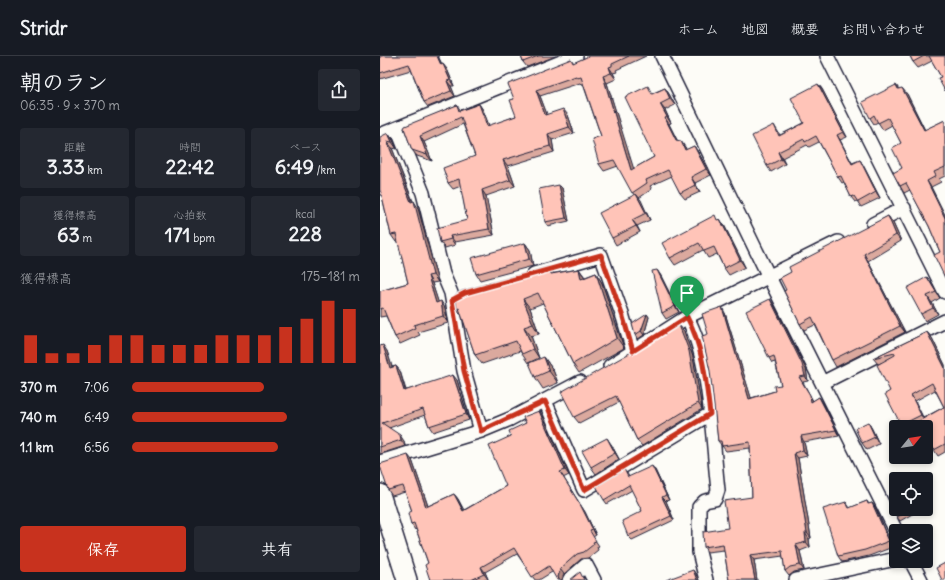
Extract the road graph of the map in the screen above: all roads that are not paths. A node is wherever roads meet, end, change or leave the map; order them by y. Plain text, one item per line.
1 (576, 56) edge
2 (662, 56) edge
3 (827, 56) edge
4 (559, 59) edge
5 (397, 128) junction
6 (380, 135) edge
7 (904, 208) junction
8 (861, 230) edge
9 (847, 237) edge
10 (769, 277) junction
11 (518, 278) edge
12 (945, 292) edge
13 (465, 293) edge
14 (452, 300) junction
15 (687, 317) junction
16 (945, 321) edge
17 (633, 351) junction
18 (602, 371) edge
19 (589, 377) edge
20 (822, 383) junction
21 (545, 401) junction
22 (710, 414) junction
23 (481, 431) junction
24 (380, 462) edge
25 (380, 494) edge
26 (892, 524) edge
27 (889, 560) edge
28 (915, 568) edge
29 (407, 580) edge
30 (569, 580) edge
31 (594, 580) edge
32 (706, 580) edge
33 (796, 580) edge
34 (921, 580) edge

1 - 4 street
2 - 10 street
3 - 7 street
4 - 5 street
5 - 6 street
5 - 14 street
7 - 8 street
7 - 12 street
9 - 10 street
10 - 15 street
10 - 20 street
11 - 17 street
13 - 14 street
14 - 23 street
15 - 17 street
15 - 22 street
16 - 20 street
17 - 18 street
19 - 21 street
20 - 26 street
21 - 22 street
21 - 23 street
22 - 32 street
23 - 24 street
25 - 29 main road
27 - 33 street
28 - 34 street
30 - 31 street

